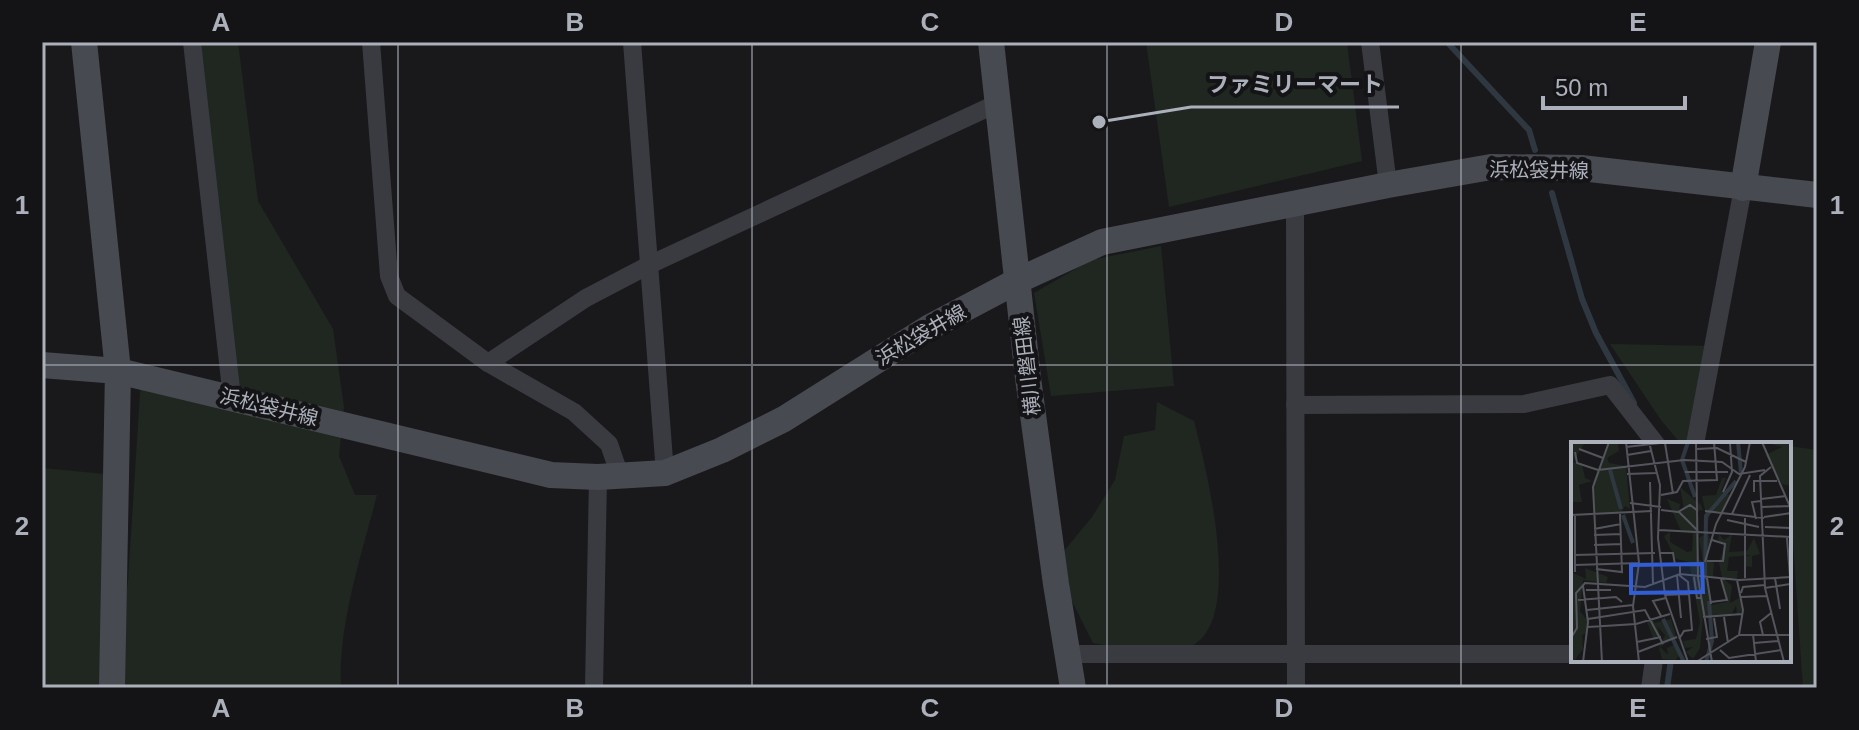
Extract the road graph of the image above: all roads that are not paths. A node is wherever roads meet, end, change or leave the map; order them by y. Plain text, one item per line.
1 (84, 42) edge
2 (192, 42) edge
3 (371, 42) edge
4 (632, 42) edge
5 (991, 42) edge
6 (1370, 42) edge
7 (1768, 42) edge
8 (998, 103) junction
9 (1388, 185) junction
10 (1743, 188) junction
11 (1817, 195) edge
12 (1295, 205) junction
13 (649, 265) junction
14 (1017, 281) junction
15 (488, 363) junction
16 (42, 365) edge
17 (118, 371) junction
18 (232, 398) junction
19 (1295, 405) junction
20 (1654, 442) edge
21 (1695, 442) edge
22 (665, 473) junction
23 (609, 477) junction
24 (1068, 654) junction
25 (1296, 654) junction
26 (1571, 654) edge
27 (1654, 662) edge
28 (112, 688) edge
29 (594, 688) edge
30 (1073, 688) edge
31 (1296, 688) edge
32 (1650, 688) edge

1 - 17 main road
2 - 18 street
3 - 15 street
4 - 13 street
5 - 8 main road, 横川磐田線
6 - 9 street
7 - 10 main road
8 - 13 street
8 - 14 main road, 横川磐田線
9 - 10 main road, 浜松袋井線
9 - 12 main road, 浜松袋井線
10 - 11 main road, 浜松袋井線
10 - 21 street
12 - 14 main road, 浜松袋井線
12 - 19 street
13 - 15 street
13 - 22 street
14 - 22 main road, 浜松袋井線
14 - 24 main road, 横川磐田線
15 - 23 street
16 - 17 main road, 浜松袋井線
17 - 18 main road, 浜松袋井線
17 - 28 main road
18 - 23 main road, 浜松袋井線
19 - 20 street
19 - 25 street
22 - 23 main road, 浜松袋井線
23 - 29 street
24 - 25 street
24 - 30 main road, 横川磐田線
25 - 26 street
25 - 31 street
27 - 32 street

